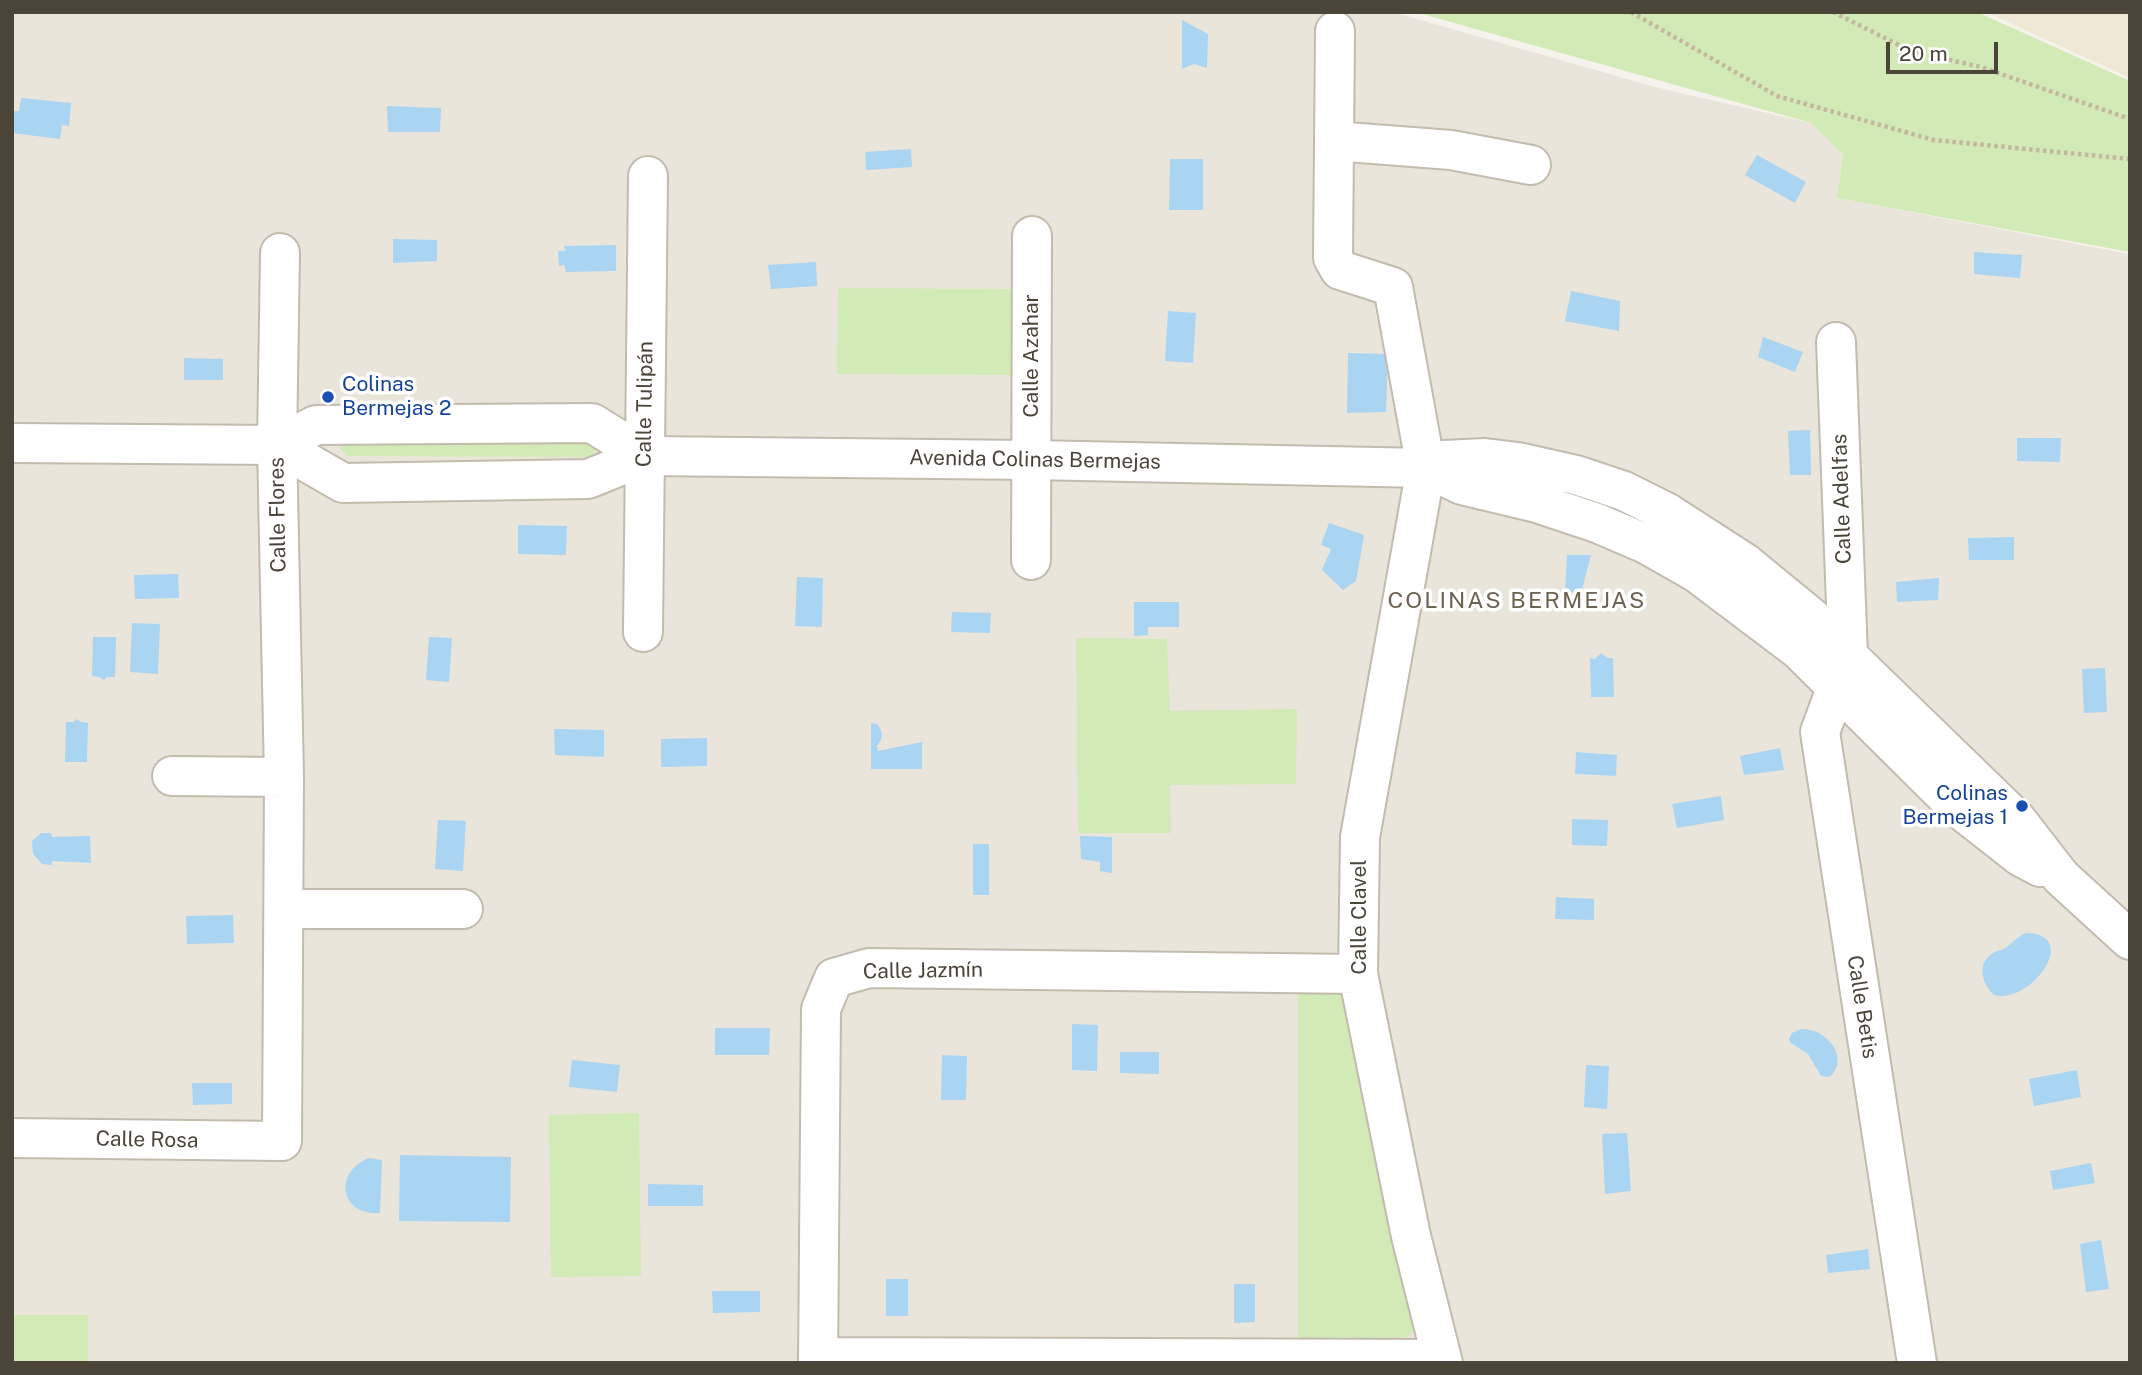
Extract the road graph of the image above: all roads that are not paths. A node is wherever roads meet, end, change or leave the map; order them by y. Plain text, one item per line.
1 (1335, 31) dead end
2 (1335, 141) junction
3 (1531, 165) dead end
4 (648, 176) dead end
5 (1032, 236) dead end
6 (280, 253) dead end
7 (1836, 342) dead end
8 (12, 443) edge
9 (277, 445) junction
10 (645, 456) junction
11 (1031, 460) junction
12 (1426, 468) junction
13 (1031, 560) dead end
14 (643, 632) dead end
15 (1842, 672) junction
16 (172, 776) dead end
17 (284, 777) junction
18 (284, 909) junction
19 (464, 909) dead end
20 (2130, 940) edge
21 (1358, 974) junction
22 (12, 1138) edge
23 (282, 1141) joint
24 (818, 1360) edge
25 (1442, 1361) edge
26 (1917, 1363) edge

1 - 2 street
2 - 3 street
2 - 12 street
4 - 10 street, Calle Tulipán
5 - 11 street, Calle Azahar
6 - 9 street, Calle Flores
7 - 15 street, Calle Adelfas
8 - 9 street, Avenida Colinas Bermejas
9 - 10 street, Avenida Colinas Bermejas
9 - 10 street, Avenida Colinas Bermejas
9 - 17 street, Calle Flores
10 - 11 street, Avenida Colinas Bermejas
10 - 14 street, Calle Tulipán
11 - 12 street, Avenida Colinas Bermejas
11 - 13 street, Calle Azahar
12 - 15 street, Avenida Colinas Bermejas
12 - 21 street, Calle Clavel
15 - 20 street, Avenida Colinas Bermejas
15 - 26 street, Calle Betis
16 - 17 street
17 - 18 street, Calle Flores
18 - 19 street
18 - 23 street, Calle Flores
21 - 24 street, Calle Jazmín
21 - 25 street, Calle Clavel
22 - 23 street, Calle Rosa
24 - 25 street

